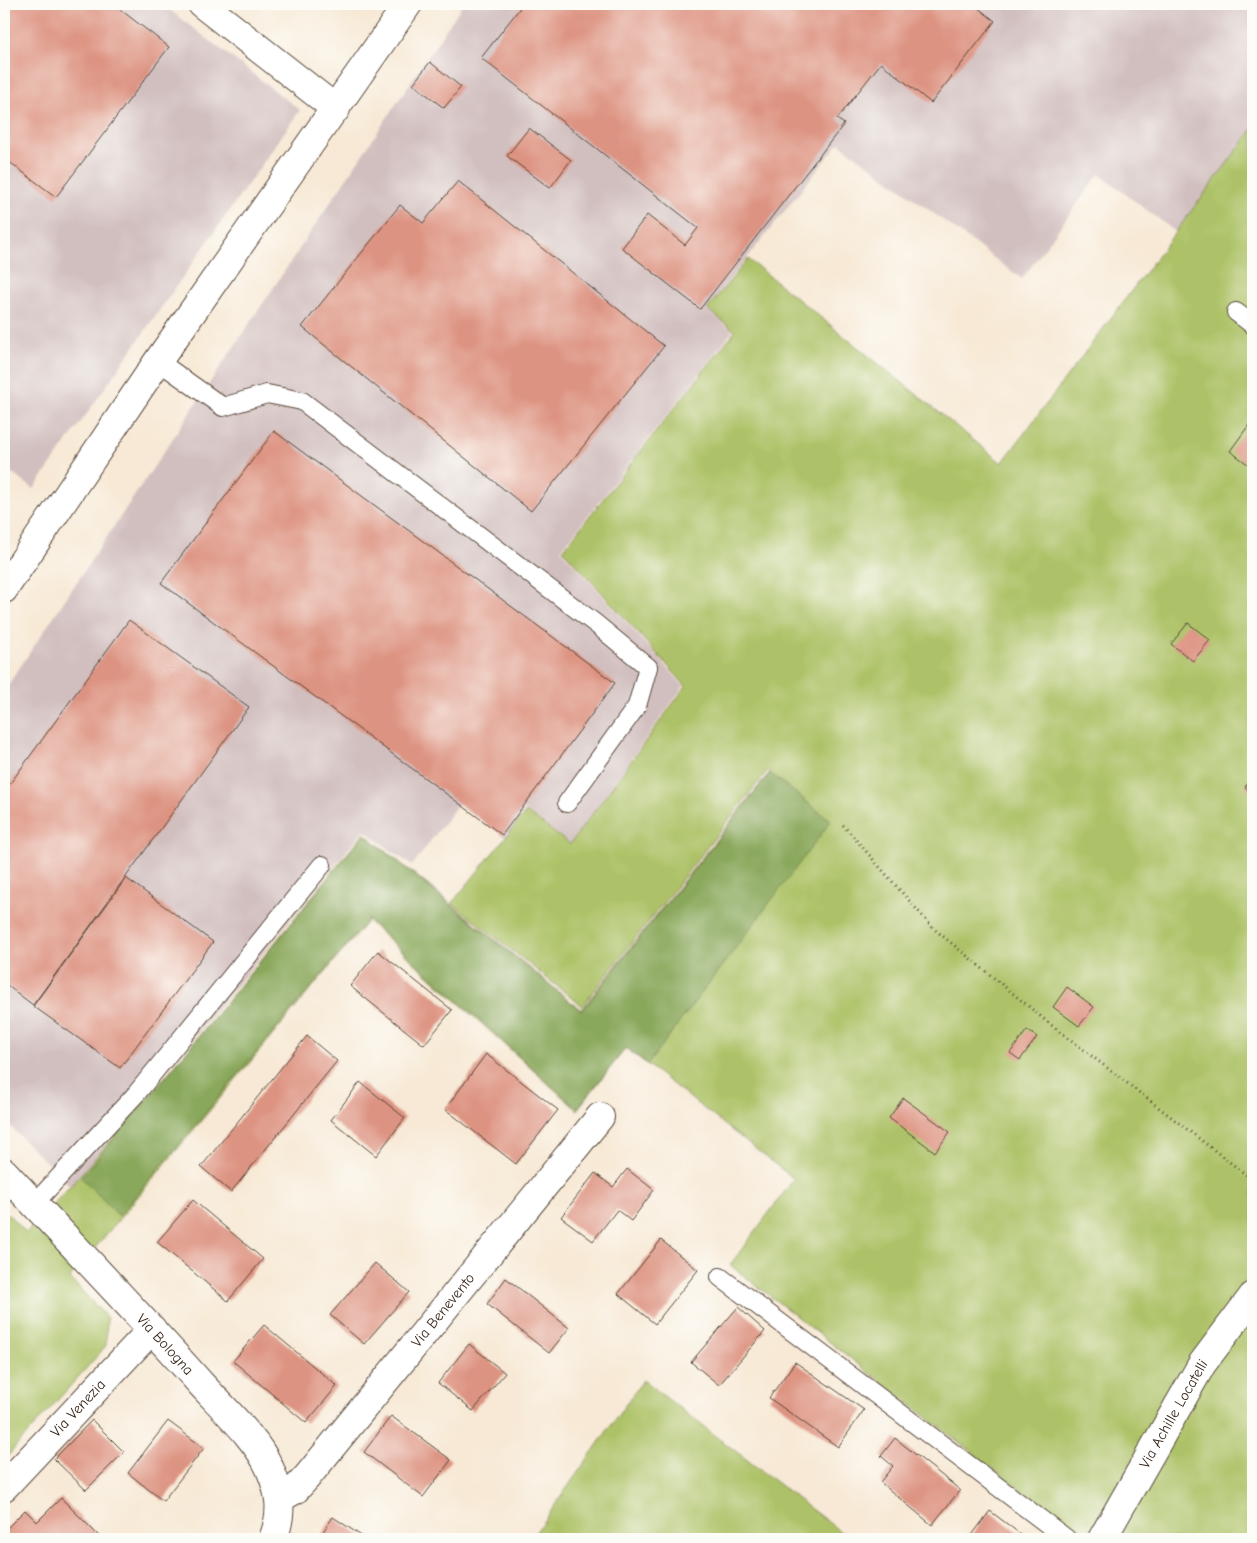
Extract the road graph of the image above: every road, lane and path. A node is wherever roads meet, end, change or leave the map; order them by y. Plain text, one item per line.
1 (202, 4) edge
2 (408, 4) edge
3 (336, 109) junction
4 (1236, 312) dead end
5 (1253, 325) edge
6 (158, 361) junction
7 (4, 589) edge
8 (567, 803) dead end
9 (843, 825) dead end
10 (322, 865) dead end
11 (600, 1117) dead end
12 (4, 1172) edge
13 (1253, 1180) edge
14 (34, 1204) junction
15 (720, 1277) dead end
16 (1253, 1296) edge
17 (152, 1329) junction
18 (4, 1487) edge
19 (280, 1498) junction
20 (273, 1539) edge
21 (1067, 1539) edge
22 (1102, 1539) edge

1 - 3 street
2 - 3 street
3 - 6 street
4 - 5 lane
6 - 7 street
6 - 8 lane
9 - 13 path
10 - 14 lane
11 - 19 street, Via Benevento
12 - 14 street, Via Bologna
14 - 17 street, Via Bologna
15 - 21 lane
16 - 22 street, Via Achille Locatelli
17 - 18 street, Via Venezia
17 - 19 street, Via Bologna
19 - 20 street, Via Bologna

